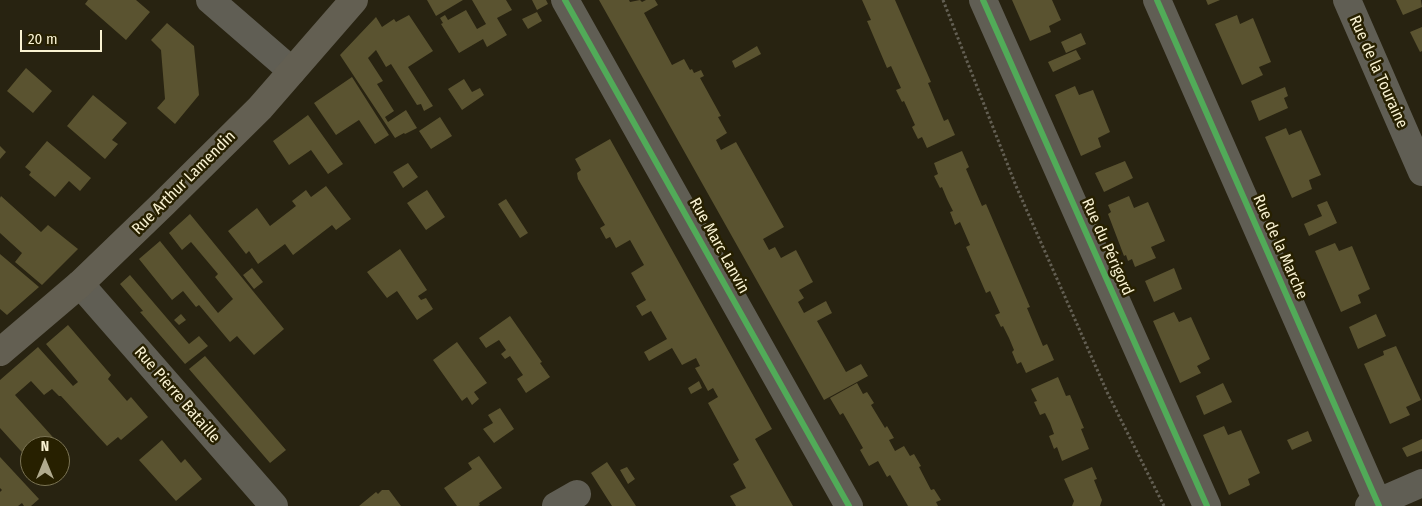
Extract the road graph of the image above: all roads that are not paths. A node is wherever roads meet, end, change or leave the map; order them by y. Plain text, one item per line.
1 (210, 0) edge
2 (354, 0) edge
3 (565, 0) edge
4 (983, 0) edge
5 (1157, 0) edge
6 (1347, 0) edge
7 (292, 71) junction
8 (1422, 172) edge
9 (80, 284) junction
10 (0, 352) edge
11 (1422, 483) edge
12 (1375, 505) edge
13 (274, 506) edge
14 (849, 506) edge
15 (1207, 506) edge

1 - 7 street
2 - 7 street, Rue Arthur Lamendin
3 - 14 street, Rue Marc Lanvin
4 - 15 street, Rue du Périgord
5 - 12 street, Rue de la Marche
6 - 8 street, Rue de la Touraine
7 - 9 street, Rue Arthur Lamendin
9 - 10 street, Rue Arthur Lamendin
9 - 13 street, Rue Pierre Bataille
11 - 12 street

